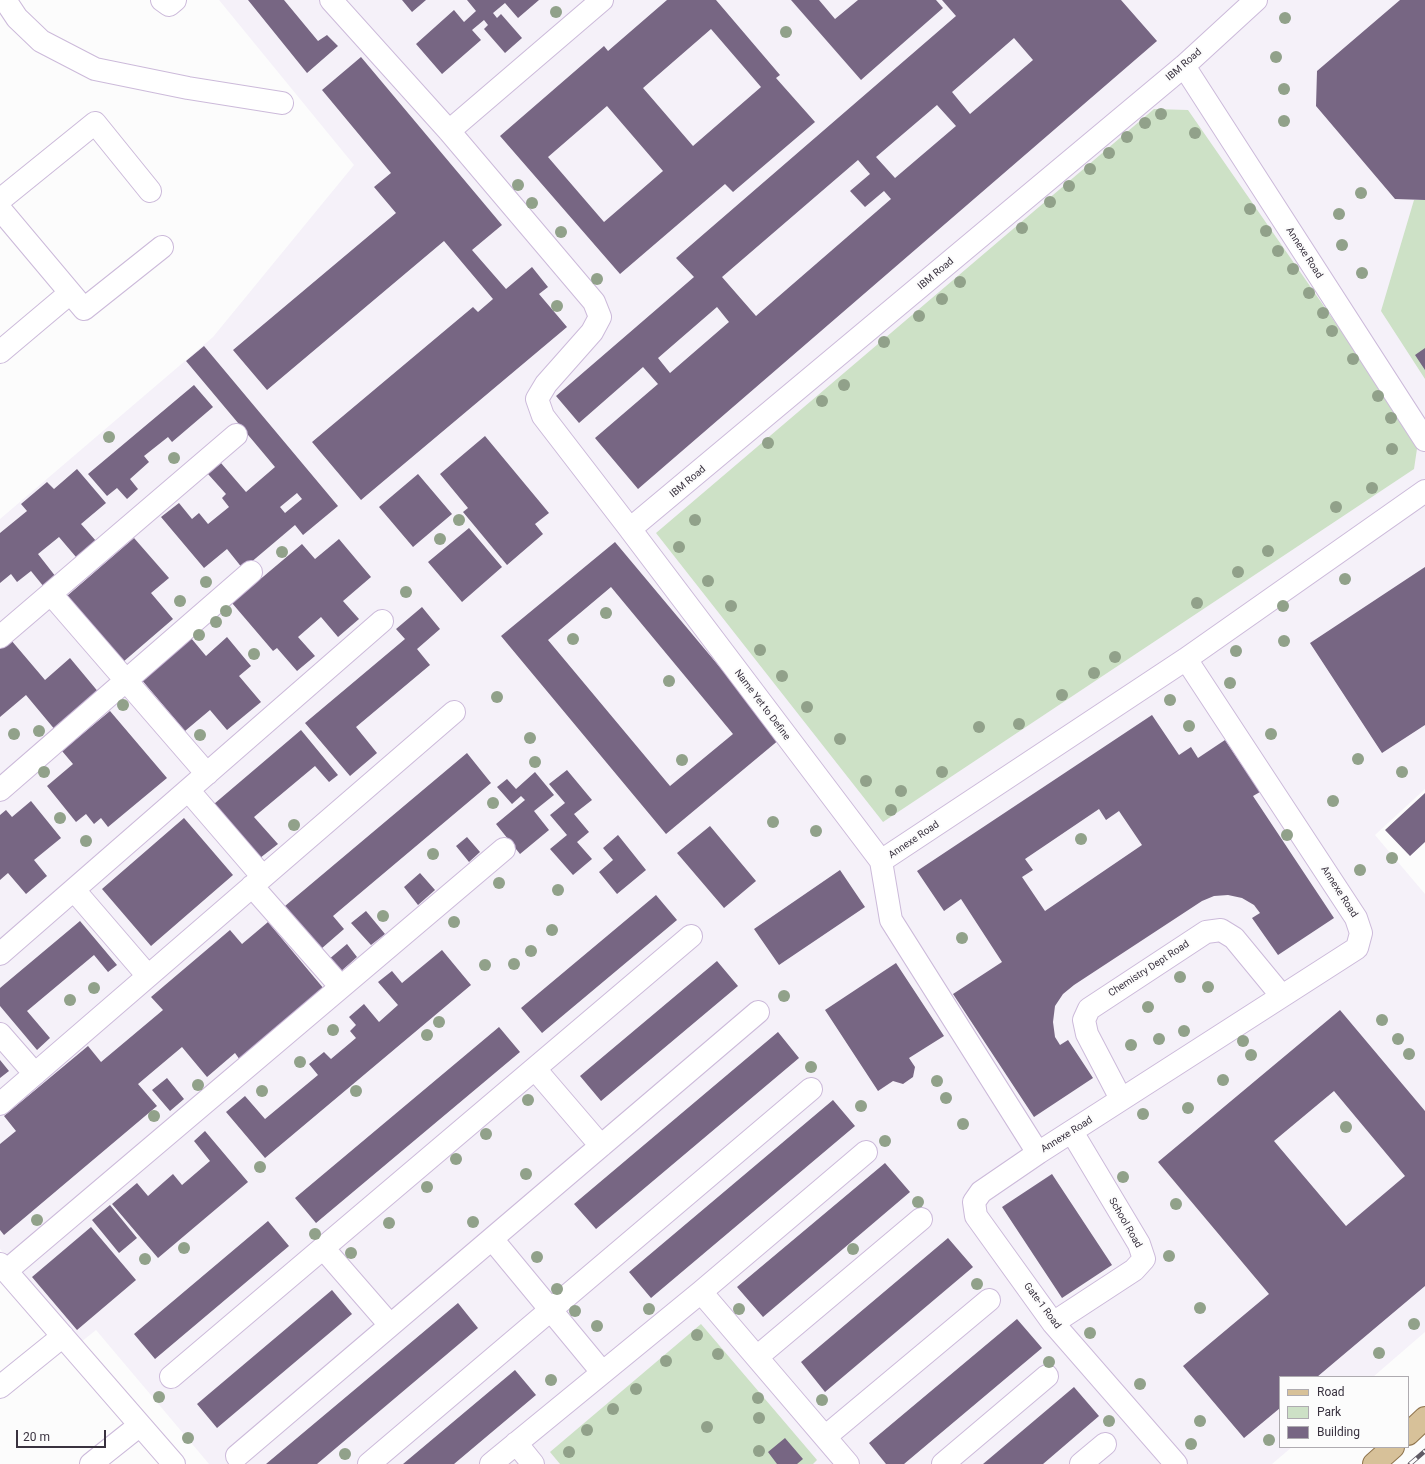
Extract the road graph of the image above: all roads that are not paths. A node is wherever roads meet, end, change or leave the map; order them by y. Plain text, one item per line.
1 (5, 0) edge
2 (162, 0) edge
3 (175, 0) edge
4 (331, 0) edge
5 (602, 0) edge
6 (1256, 0) edge
7 (1184, 66) junction
8 (282, 102) dead end
9 (449, 131) junction
10 (150, 191) dead end
11 (0, 200) edge
12 (0, 209) edge
13 (162, 247) dead end
14 (70, 293) junction
15 (0, 352) edge
16 (236, 435) dead end
17 (1425, 440) edge
18 (1425, 491) edge
19 (630, 529) junction
20 (251, 572) dead end
21 (51, 594) junction
22 (382, 622) dead end
23 (0, 637) edge
24 (1186, 659) junction
25 (125, 681) junction
26 (454, 712) dead end
27 (207, 774) junction
28 (0, 790) edge
29 (188, 790) junction
30 (504, 849) dead end
31 (881, 861) junction
32 (258, 881) junction
33 (74, 890) junction
34 (692, 936) dead end
35 (0, 954) edge
36 (148, 976) junction
37 (341, 987) junction
38 (1281, 995) junction
39 (758, 1012) dead end
40 (0, 1034) edge
41 (535, 1069) junction
42 (35, 1074) junction
43 (811, 1088) dead end
44 (1121, 1099) junction
45 (0, 1104) edge
46 (1072, 1132) junction
47 (601, 1146) junction
48 (866, 1152) dead end
49 (1038, 1153) junction
50 (921, 1219) dead end
51 (492, 1239) junction
52 (323, 1248) junction
53 (3, 1268) edge
54 (701, 1292) junction
55 (989, 1300) dead end
56 (551, 1310) junction
57 (1053, 1323) junction
58 (390, 1325) junction
59 (63, 1336) junction
60 (757, 1357) junction
61 (602, 1372) junction
62 (1047, 1376) dead end
63 (171, 1377) dead end
64 (0, 1387) edge
65 (1425, 1418) edge
66 (140, 1425) junction
67 (1409, 1433) edge
68 (825, 1437) junction
69 (516, 1443) junction
70 (1104, 1444) dead end
71 (1392, 1448) edge
72 (237, 1456) dead end
73 (91, 1464) edge
74 (174, 1464) edge
75 (369, 1464) edge
76 (491, 1464) edge
77 (533, 1464) edge
78 (848, 1464) edge
79 (943, 1464) edge
80 (1081, 1464) edge
81 (1176, 1464) edge
82 (1374, 1464) edge

1 - 8 street
2 - 3 street
4 - 9 street
5 - 9 street
6 - 7 street, IBM Road
7 - 17 street, Annexe Road
7 - 19 street, IBM Road
9 - 19 street
10 - 11 street
12 - 14 street
13 - 14 street
14 - 15 street
16 - 21 street
18 - 24 street, Annexe Road
19 - 31 street, Name Yet to Define
20 - 25 street
21 - 23 street
21 - 25 street
22 - 27 street
24 - 31 street, Annexe Road
24 - 38 street, Annexe Road
25 - 27 street
25 - 28 street
26 - 32 street
27 - 29 street
29 - 32 street
29 - 33 street
30 - 37 street
31 - 49 street, Annexe Road
32 - 36 street
32 - 37 street
33 - 35 street
33 - 36 street
34 - 41 street
36 - 42 street
37 - 53 street
38 - 44 street, Annexe Road
38 - 44 street, Chemistry Dept Road
39 - 47 street
40 - 42 street
41 - 47 street
41 - 52 street
42 - 45 street
43 - 56 street
44 - 46 street, Annexe Road
46 - 49 street, Annexe Road
46 - 57 street, School Road
47 - 51 street
48 - 54 street
49 - 57 street, Gate-1 Road
50 - 60 street
51 - 56 street
51 - 58 street
52 - 58 street
52 - 63 street
53 - 59 street
54 - 60 street
54 - 61 street
55 - 68 street
56 - 61 street
56 - 75 street
57 - 81 street, Gate-1 Road
58 - 72 street
59 - 64 street
59 - 66 street
60 - 68 street
61 - 69 street
62 - 79 street
65 - 67 main road
66 - 73 street
66 - 74 street
68 - 78 street
69 - 76 street
69 - 77 street
70 - 80 street
71 - 82 main road

